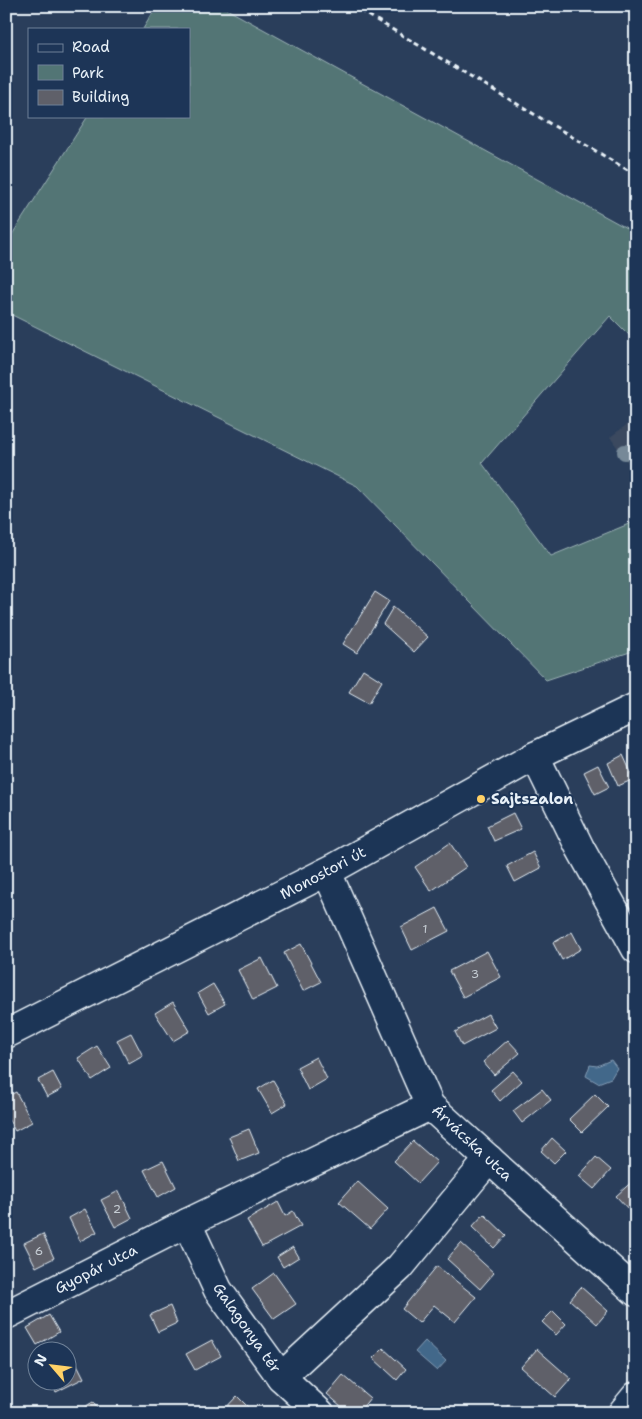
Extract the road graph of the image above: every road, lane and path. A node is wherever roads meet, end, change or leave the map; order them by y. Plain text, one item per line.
1 (353, 6) edge
2 (636, 175) edge
3 (636, 707) edge
4 (535, 756) junction
5 (327, 872) junction
6 (636, 949) edge
7 (6, 1034) edge
8 (430, 1106) junction
9 (489, 1159) junction
10 (186, 1224) junction
11 (636, 1292) edge
12 (6, 1315) edge
13 (281, 1377) junction
14 (636, 1396) edge
15 (320, 1413) edge
16 (622, 1413) edge

1 - 2 path
3 - 4 street, Monostori út
4 - 5 street, Monostori út
4 - 6 street
5 - 7 street, Monostori út
5 - 8 street, Árvácska utca
8 - 9 street, Árvácska utca
8 - 10 street
9 - 11 street, Árvácska utca
9 - 13 street, Galagonya tér
10 - 12 street, Gyopár utca
10 - 13 street, Galagonya tér
13 - 15 street
14 - 16 street

